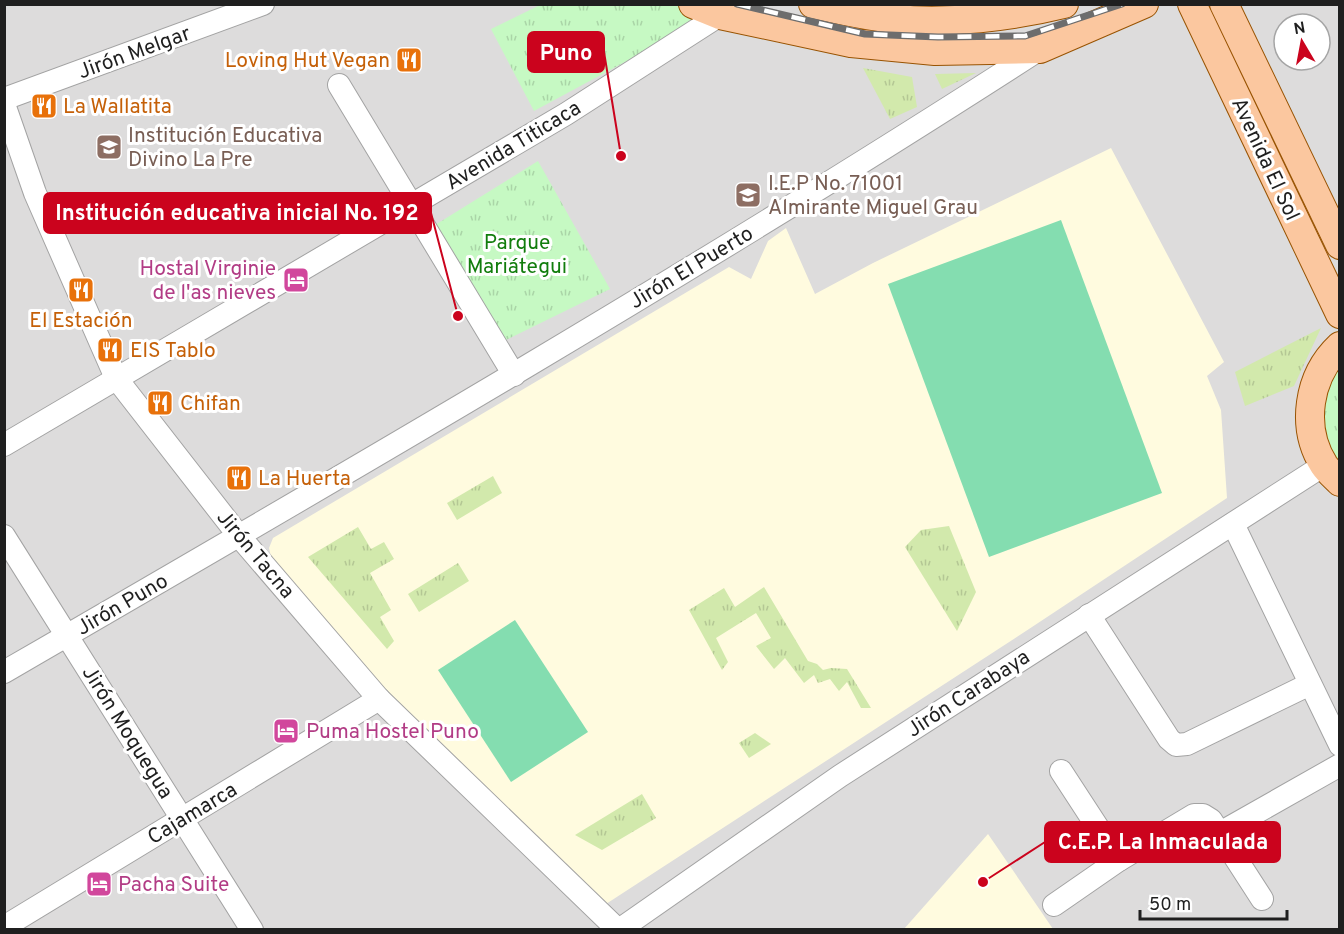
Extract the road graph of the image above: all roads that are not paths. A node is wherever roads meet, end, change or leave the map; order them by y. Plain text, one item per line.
1 (263, 4) edge
2 (693, 4) edge
3 (751, 4) edge
4 (813, 4) edge
5 (1064, 4) edge
6 (1144, 4) edge
7 (1192, 4) edge
8 (1224, 4) edge
9 (723, 10) edge
10 (1040, 49) junction
11 (339, 85) dead end
12 (4, 102) edge
13 (411, 205) junction
14 (1340, 245) edge
15 (1340, 314) edge
16 (1340, 346) edge
17 (514, 375) junction
18 (116, 378) junction
19 (4, 445) edge
20 (1332, 474) edge
21 (1233, 524) junction
22 (4, 536) edge
23 (239, 536) junction
24 (1089, 615) junction
25 (67, 635) junction
26 (4, 672) edge
27 (1310, 684) junction
28 (379, 699) junction
29 (1340, 745) edge
30 (1340, 765) edge
31 (1061, 771) dead end
32 (182, 819) junction
33 (1220, 833) junction
34 (1119, 860) junction
35 (1262, 899) dead end
36 (1054, 905) dead end
37 (4, 927) edge
38 (252, 930) edge
39 (618, 930) edge

1 - 12 street, Jirón Melgar
2 - 9 main road
3 - 9 street, Avenida Titicaca
4 - 5 main road
6 - 10 main road, Jirón El Puerto
7 - 15 main road, Avenida El Sol
8 - 14 main road, Avenida El Sol
9 - 10 main road
9 - 13 street, Avenida Titicaca
10 - 17 street, Jirón El Puerto
11 - 13 street
12 - 18 street, Jirón Tacna
13 - 17 street
13 - 18 street, Avenida Titicaca
16 - 20 main road
17 - 23 street, Jirón El Puerto
18 - 19 street, Avenida Titicaca
18 - 23 street, Jirón Tacna
20 - 21 street, Jirón Carabaya
21 - 24 street, Jirón Carabaya
21 - 27 street
22 - 25 street, Jirón Moquegua
23 - 25 street, Jirón Puno
23 - 28 street, Jirón Tacna
24 - 27 street
24 - 39 street, Jirón Carabaya
25 - 26 street, Jirón Puno
25 - 32 street, Jirón Moquegua
27 - 29 street
28 - 32 street, Cajamarca
28 - 39 street, Jirón Tacna
30 - 33 street
31 - 34 street
32 - 37 street, Cajamarca
32 - 38 street, Jirón Moquegua
33 - 34 street
33 - 35 street
34 - 36 street

